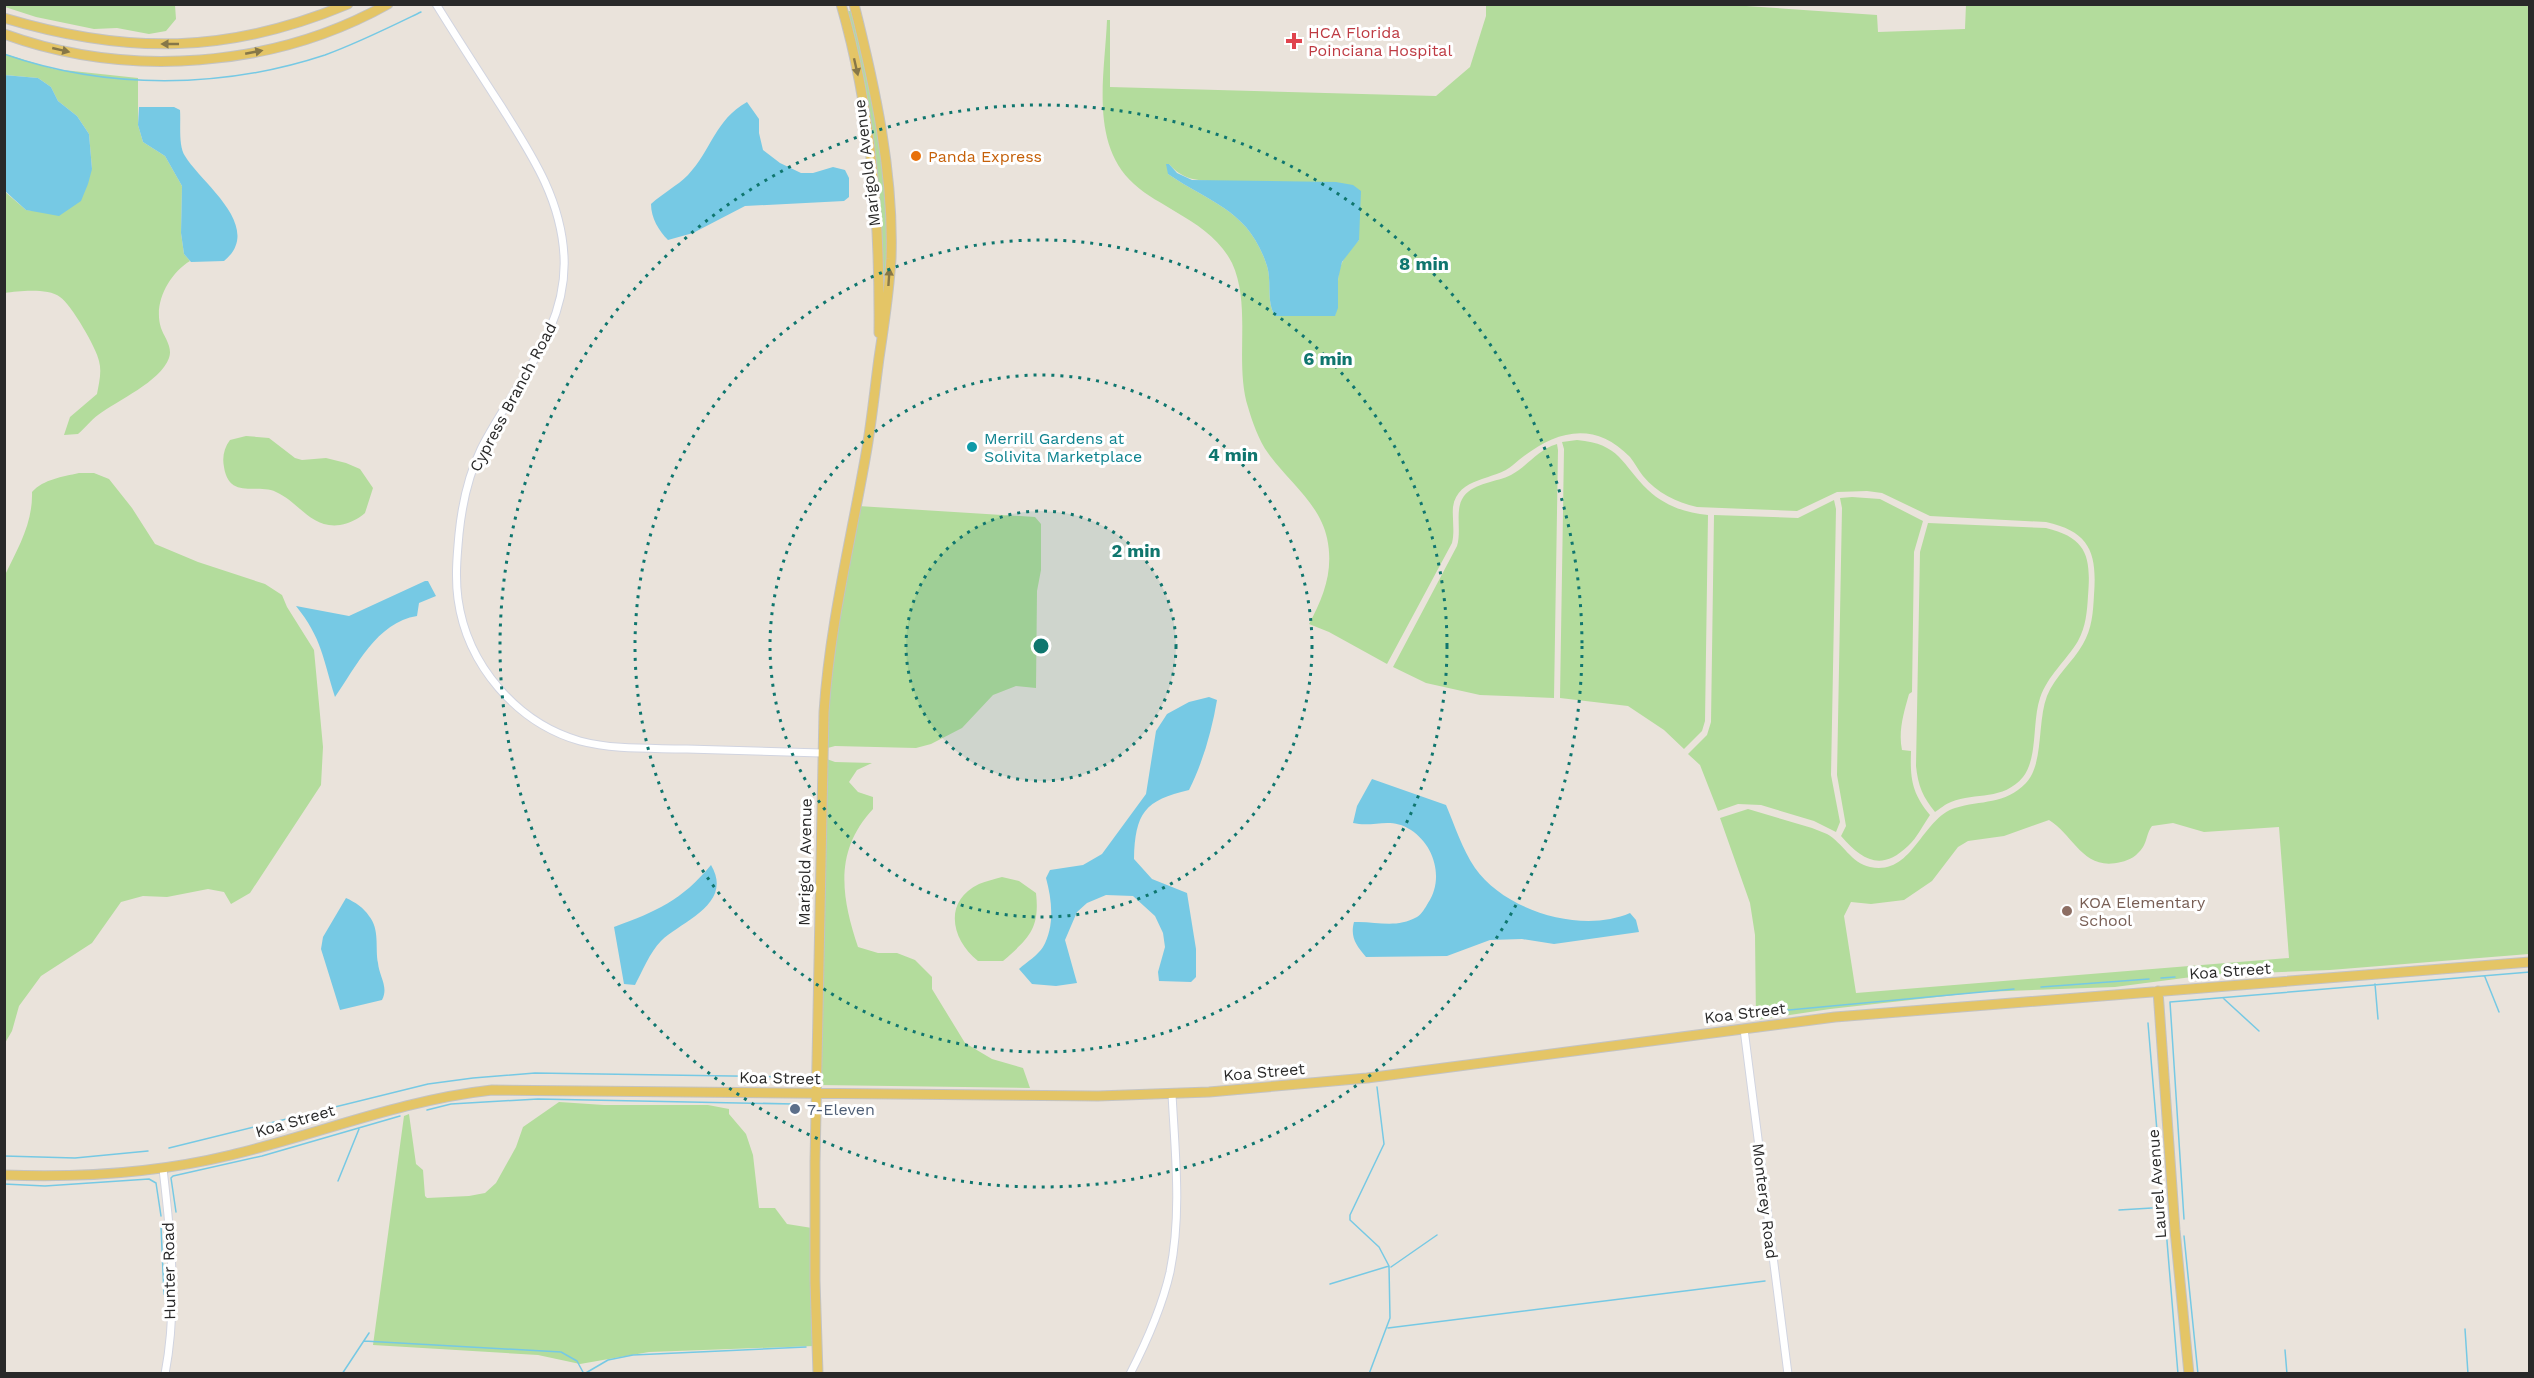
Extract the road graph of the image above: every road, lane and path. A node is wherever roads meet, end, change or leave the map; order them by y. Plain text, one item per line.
1 (348, 4) edge
2 (388, 4) edge
3 (436, 4) edge
4 (841, 4) edge
5 (854, 4) edge
6 (4, 18) edge
7 (4, 34) edge
8 (880, 356) junction
9 (821, 753) junction
10 (2529, 962) edge
11 (2158, 991) junction
12 (1744, 1029) junction
13 (816, 1093) junction
14 (1172, 1094) junction
15 (163, 1168) junction
16 (4, 1175) edge
17 (165, 1374) edge
18 (818, 1374) edge
19 (1130, 1374) edge
20 (1788, 1374) edge
21 (2189, 1374) edge

1 -> 6 main road
7 -> 2 main road
3 - 9 street, Cypress Branch Road
4 -> 8 main road, Marigold Avenue
8 -> 5 main road, Marigold Avenue
8 - 9 main road, Marigold Avenue
9 - 13 main road, Marigold Avenue
10 - 11 main road, Koa Street
11 - 12 main road, Koa Street
11 - 21 main road, Laurel Avenue
12 - 14 main road, Koa Street
12 - 20 street, Monterey Road
13 - 14 main road, Koa Street
13 - 15 main road, Koa Street
13 - 18 main road, Marigold Avenue
14 - 19 street
15 - 16 main road, Koa Street
15 - 17 street, Hunter Road

